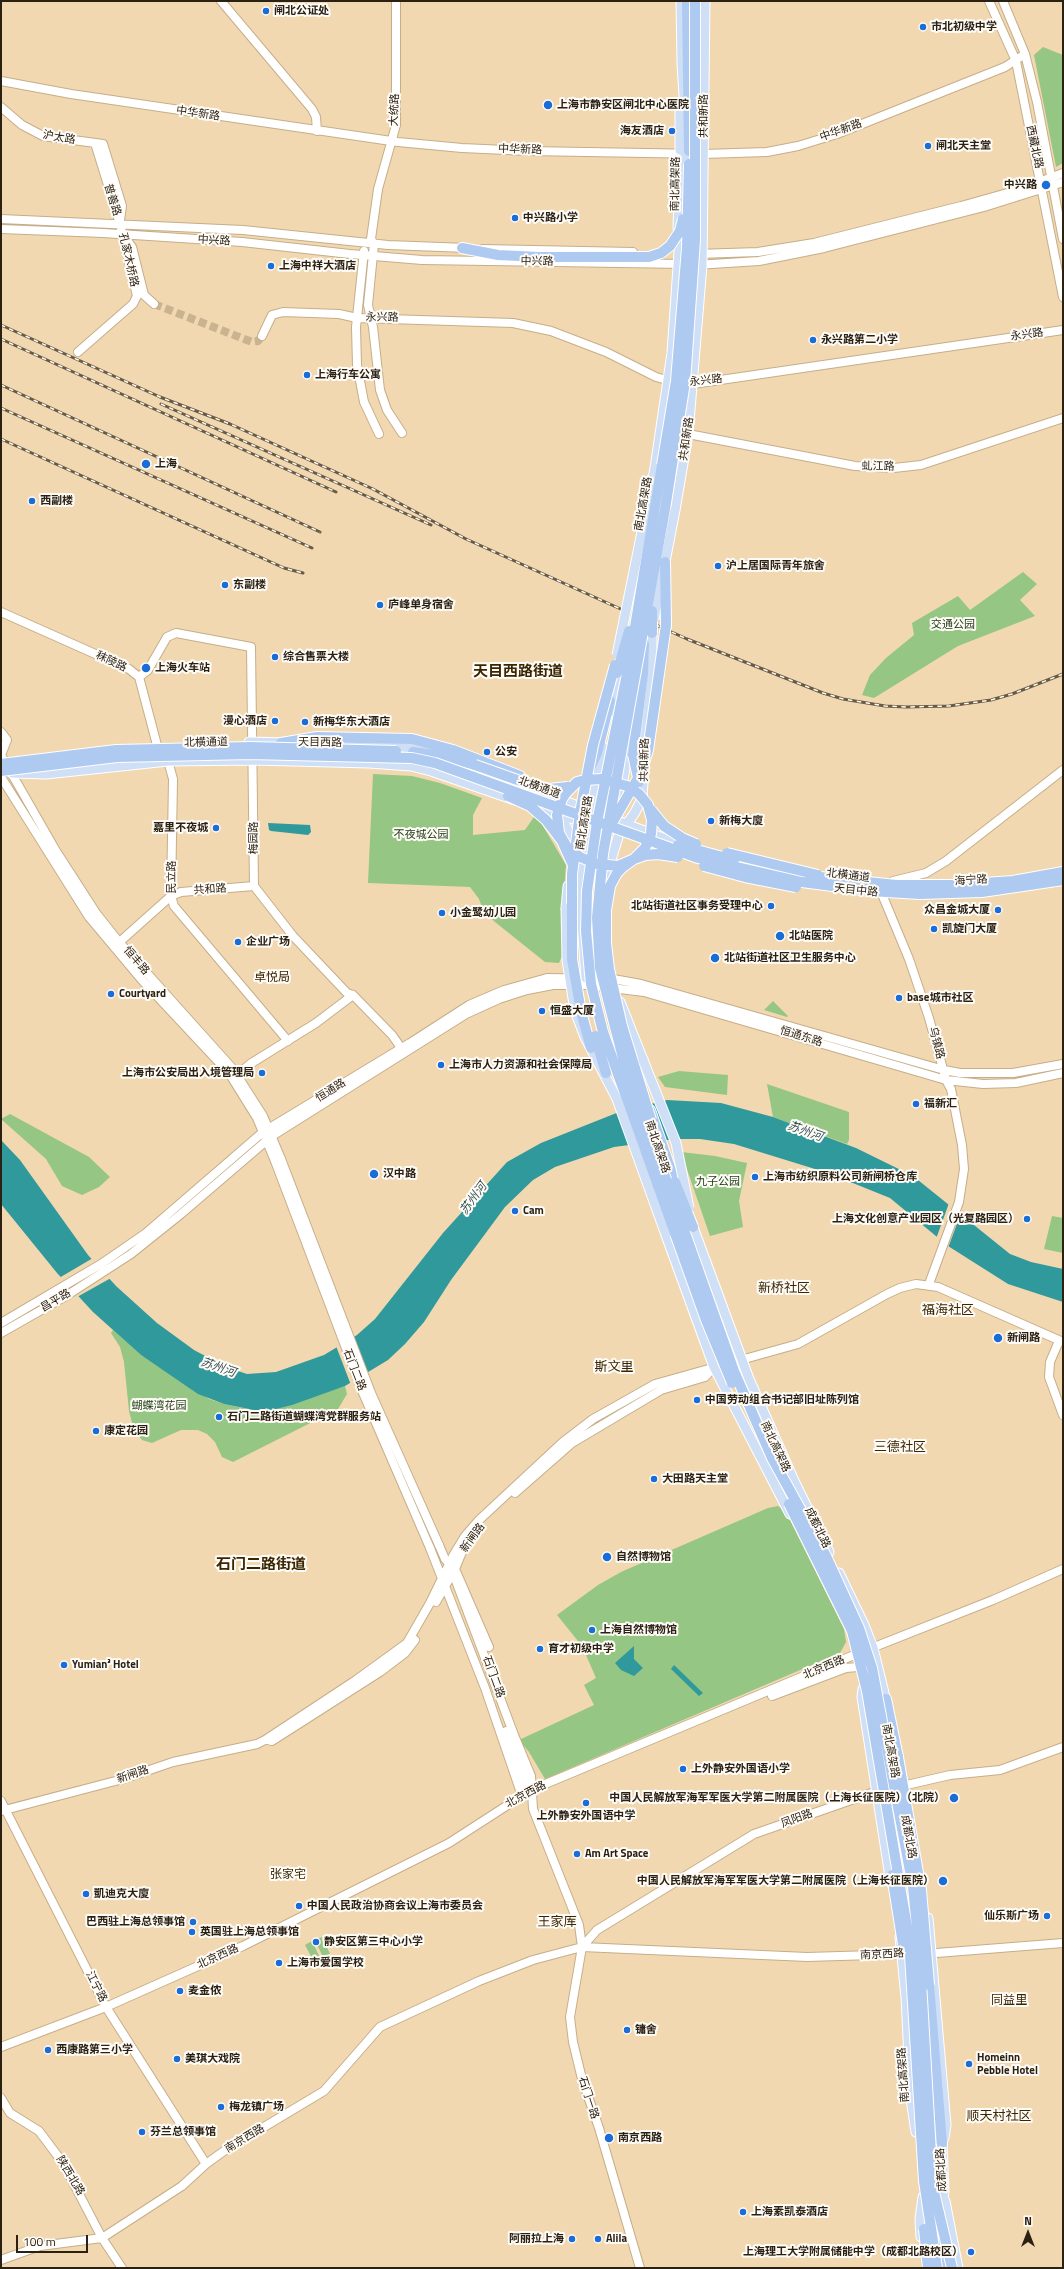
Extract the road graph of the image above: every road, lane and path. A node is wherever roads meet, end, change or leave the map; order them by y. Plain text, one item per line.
1 (221, 1) edge
2 (396, 1) edge
3 (681, 1) edge
4 (686, 1) edge
5 (695, 1) edge
6 (699, 1) edge
7 (705, 1) edge
8 (989, 1) edge
9 (1003, 1) edge
10 (682, 18) junction
11 (704, 35) junction
12 (1025, 54) junction
13 (1016, 61) junction
14 (1, 81) edge
15 (1, 107) edge
16 (317, 130) junction
17 (391, 142) junction
18 (99, 144) joint
19 (685, 153) junction
20 (704, 154) junction
21 (1063, 173) edge
22 (1052, 182) junction
23 (1063, 182) edge
24 (1042, 185) junction
25 (1, 219) edge
26 (120, 224) junction
27 (1, 229) edge
28 (122, 234) junction
29 (1063, 239) edge
30 (370, 242) junction
31 (462, 248) junction
32 (679, 253) junction
33 (703, 254) junction
34 (363, 256) junction
35 (372, 256) junction
36 (679, 264) junction
37 (702, 265) junction
38 (1063, 297) edge
39 (154, 304) tunnel mouth
40 (357, 318) junction
41 (370, 318) junction
42 (1063, 330) edge
43 (262, 336) dead end
44 (78, 352) dead end
45 (668, 381) junction
46 (693, 384) junction
47 (1063, 418) edge
48 (402, 433) dead end
49 (379, 434) dead end
50 (688, 434) junction
51 (665, 562) junction
52 (647, 584) junction
53 (1, 612) edge
54 (648, 633) junction
55 (251, 647) joint
56 (615, 665) junction
57 (139, 677) junction
58 (611, 695) junction
59 (1, 732) edge
60 (254, 742) junction
61 (281, 743) junction
62 (157, 745) junction
63 (413, 752) junction
64 (195, 755) junction
65 (354, 756) junction
66 (254, 760) junction
67 (168, 761) junction
68 (3, 764) edge
69 (1063, 770) edge
70 (1, 777) edge
71 (1063, 777) edge
72 (577, 782) junction
73 (568, 787) junction
74 (602, 791) junction
75 (648, 805) junction
76 (590, 810) junction
77 (561, 816) junction
78 (588, 822) junction
79 (623, 822) junction
80 (619, 834) junction
81 (562, 841) junction
82 (605, 842) junction
83 (576, 845) junction
84 (634, 859) junction
85 (1063, 868) edge
86 (1063, 872) edge
87 (1063, 881) edge
88 (918, 883) junction
89 (842, 884) junction
90 (878, 884) junction
91 (254, 886) junction
92 (882, 895) junction
93 (171, 896) junction
94 (117, 945) junction
95 (586, 982) junction
96 (614, 983) junction
97 (350, 996) junction
98 (288, 1040) junction
99 (592, 1048) junction
100 (402, 1051) junction
101 (1063, 1064) edge
102 (944, 1070) junction
103 (606, 1073) junction
104 (1063, 1073) edge
105 (235, 1076) junction
106 (946, 1080) junction
107 (617, 1099) junction
108 (646, 1101) junction
109 (268, 1134) junction
110 (278, 1160) junction
111 (663, 1187) junction
112 (693, 1227) junction
113 (106, 1266) joint
114 (929, 1284) junction
115 (66, 1290) junction
116 (1, 1323) edge
117 (1, 1333) edge
118 (1061, 1341) edge
119 (741, 1359) junction
120 (714, 1367) junction
121 (1063, 1415) edge
122 (1063, 1569) edge
123 (449, 1575) junction
124 (489, 1647) dead end
125 (873, 1648) junction
126 (854, 1655) junction
127 (858, 1667) junction
128 (863, 1689) junction
129 (886, 1699) junction
130 (499, 1720) junction
131 (662, 1735) junction
132 (1063, 1747) edge
133 (903, 1786) junction
134 (531, 1790) junction
135 (879, 1790) junction
136 (522, 1796) junction
137 (1, 1801) edge
138 (907, 1808) junction
139 (3, 1810) edge
140 (896, 1860) junction
141 (909, 1865) junction
142 (894, 1886) junction
143 (923, 1892) junction
144 (919, 1903) junction
145 (900, 1921) junction
146 (924, 1925) junction
147 (909, 1938) junction
148 (1063, 1943) edge
149 (582, 1947) junction
150 (927, 1952) junction
151 (904, 1954) junction
152 (909, 1980) junction
153 (906, 1998) junction
154 (106, 2007) junction
155 (1, 2047) edge
156 (1, 2098) edge
157 (915, 2120) junction
158 (942, 2144) junction
159 (206, 2164) junction
160 (924, 2181) junction
161 (933, 2188) junction
162 (944, 2192) junction
163 (923, 2197) junction
164 (102, 2238) junction
165 (928, 2238) junction
166 (1, 2260) edge
167 (926, 2266) edge
168 (122, 2268) edge
169 (640, 2268) edge
170 (934, 2268) edge
171 (937, 2268) edge
172 (944, 2268) edge
173 (950, 2268) edge
174 (958, 2268) edge

1 - 16 main road
2 - 17 main road, 大统路
3 - 10 main road, 共和新路
4 - 10 main road, 共和新路
4 - 19 highway, 南北高架路
5 - 52 highway, 南北高架路, bridge
6 - 11 main road, 共和新路
7 - 11 main road, 共和新路
8 - 13 main road, 西藏北路
9 - 12 main road, 西藏北路
10 - 19 main road, 共和新路
11 - 20 main road, 共和新路
12 - 13 main road, 中华新路
12 - 22 main road, 西藏北路
13 - 20 main road, 中华新路
13 - 24 main road, 西藏北路
14 - 16 main road, 中华新路
15 - 18 main road, 沪太路
16 - 17 main road, 中华新路
17 - 19 main road, 中华新路
17 - 30 main road, 大统路
18 - 26 main road, 普善路
19 - 20 main road, 中华新路
19 - 31 highway, bridge
19 - 32 main road, 共和新路
19 - 52 highway, 南北高架路, bridge
20 - 33 main road, 共和新路
21 - 22 main road, 中兴路
22 - 23 main road, 中兴路
22 - 24 main road, 中兴路
22 - 29 main road, 西藏北路
24 - 33 main road, 中兴路
24 - 37 main road, 中兴路
24 - 38 main road, 西藏北路
25 - 26 main road, 中兴路
26 - 28 main road, 孔家木桥路
26 - 30 main road, 中兴路
27 - 28 main road, 中兴路
28 - 34 main road, 中兴路
28 - 39 main road
28 - 44 main road, 孔家木桥路
30 - 31 main road, 中兴路
30 - 34 main road, 大统路
30 - 35 main road, 大统路
31 - 32 main road, 中兴路
32 - 33 main road, 中兴路
32 - 36 main road
33 - 37 main road, 共和新路
34 - 35 main road, 中兴路
34 - 40 main road, 大统路
35 - 36 main road, 中兴路
35 - 41 main road, 大统路
36 - 37 main road, 中兴路
36 - 45 main road
37 - 46 main road, 共和新路
40 - 41 main road, 永兴路
40 - 43 main road, 永兴路
40 - 49 main road, 大统路
41 - 45 main road, 永兴路
41 - 48 main road, 大统路
42 - 46 main road, 永兴路
45 - 46 main road, 永兴路
45 - 56 main road, bridge
46 - 50 main road, 共和新路
47 - 50 main road, 虬江路
50 - 51 main road, 共和新路, bridge
51 - 54 main road, 共和新路, bridge
51 - 82 highway, bridge
52 - 54 highway, bridge
52 - 58 highway, bridge
52 - 74 highway, 南北高架路, bridge
53 - 57 main road, 秣陵路
54 - 75 highway, bridge
54 - 79 main road, 共和新路
54 - 82 highway, 南北高架路, bridge
55 - 57 main road, 秣陵路
55 - 60 main road, 梅园路
56 - 58 highway, bridge
56 - 83 highway, bridge
57 - 62 main road, 民立路
58 - 72 highway, bridge
59 - 68 main road
60 - 61 main road, 天目西路
60 - 62 main road, 天目西路
60 - 66 main road, 梅园路
61 - 73 highway, bridge
61 - 76 main road, 天目西路
62 - 67 main road, 民立路
62 - 68 main road, 天目西路
63 - 68 highway, 北横通道, bridge
63 - 73 highway, bridge
63 - 89 highway, 北横通道, bridge
64 - 65 highway, 北横通道, bridge
64 - 68 highway, 北横通道, bridge
64 - 68 highway, bridge
65 - 81 highway, bridge
65 - 89 highway, 北横通道, bridge
66 - 67 main road, 天目西路
66 - 77 main road, 天目西路
66 - 91 main road, 梅园路
67 - 68 main road, 天目西路
67 - 93 main road, 民立路
68 - 94 main road, 恒丰路
69 - 90 main road, 天目中路
70 - 94 main road, 恒丰路
71 - 88 main road, 天目中路
72 - 73 highway, bridge
72 - 75 highway, bridge
72 - 81 highway, bridge
74 - 83 highway, bridge
74 - 111 highway, 南北高架路, bridge
75 - 84 highway, bridge
75 - 89 highway, bridge
76 - 78 main road, 共和新路
76 - 79 main road, 天目西路
76 - 79 main road, 共和新路
77 - 78 main road, 天目西路
77 - 83 main road
78 - 80 main road, 天目西路
78 - 83 main road, 成都北路
78 - 95 main road, 共和新路
79 - 80 main road, 共和新路
79 - 90 main road, 天目中路
80 - 92 main road, 天目中路
80 - 96 main road, 共和新路
81 - 84 highway, bridge
81 - 103 highway, bridge
82 - 111 highway, 南北高架路, bridge
83 - 99 highway, bridge
83 - 99 main road, 成都北路, bridge
84 - 89 highway, bridge
84 - 108 highway, bridge
85 - 88 main road, 海宁路
86 - 89 highway, 北横通道, bridge
87 - 89 highway, 北横通道, bridge
87 - 92 main road, 海宁路
88 - 90 main road, 海宁路
88 - 92 main road, 天目中路
90 - 92 main road, 乌镇路
91 - 93 main road, 共和路
91 - 97 main road
92 - 102 main road, 乌镇路
93 - 94 main road, 共和路
93 - 98 main road, 民立路
94 - 105 main road, 恒丰路
95 - 96 main road, 恒通东路
95 - 100 main road, 恒通路
96 - 102 main road, 恒通东路
96 - 106 main road, 恒通东路
96 - 112 main road, 共和新路, bridge
97 - 98 main road
97 - 100 main road
98 - 105 main road
99 - 103 main road, 成都北路, bridge
100 - 109 main road, 恒通路
101 - 102 main road, 恒通东路
102 - 106 main road, 乌镇路
103 - 107 main road, 成都北路, bridge
104 - 106 main road, 恒通东路
105 - 109 main road, 恒丰路
106 - 114 main road, 乌镇路
107 - 111 highway, bridge
107 - 120 main road, 成都北路, bridge
108 - 111 highway, bridge
108 - 112 highway, bridge
109 - 110 main road, 恒丰路
109 - 113 main road, 恒通路
110 - 123 main road, 石门二路, bridge
110 - 123 main road, 石门二路, bridge
111 - 140 highway, 南北高架路, bridge
111 - 141 highway, 南北高架路, bridge
112 - 119 main road, 成都北路
113 - 115 main road, 昌平路
114 - 118 main road, 新闸路
114 - 119 main road, 新闸路
115 - 116 main road, 昌平路
115 - 117 main road, 昌平路
118 - 121 main road
119 - 120 main road, 新闸路
119 - 125 main road, 成都北路
120 - 123 main road, 新闸路
120 - 126 main road, 成都北路
122 - 125 main road, 北京西路
123 - 124 main road, 石门二路
123 - 130 main road, 石门二路
123 - 134 main road, 石门二路
123 - 139 main road, 新闸路
125 - 126 main road, 北京西路
125 - 129 main road, 成都北路
126 - 127 main road, 成都北路
126 - 131 main road, 北京西路
127 - 128 main road, 成都北路
127 - 131 main road
128 - 135 main road, 成都北路
128 - 142 highway, bridge
129 - 133 main road, 成都北路
129 - 143 highway, bridge
130 - 134 main road, 石门二路
130 - 136 main road, 石门二路
131 - 134 main road, 北京西路
132 - 133 main road, 凤阳路
133 - 135 main road, 凤阳路
133 - 138 main road, 成都北路
134 - 136 main road, 北京西路
134 - 149 main road, 石门二路
135 - 145 main road, 成都北路
135 - 149 main road, 凤阳路
136 - 154 main road, 北京西路
137 - 139 main road, 江宁路
138 - 143 main road
138 - 144 main road, 成都北路
139 - 154 main road, 江宁路
140 - 142 highway, bridge
140 - 147 highway, 南北高架路, bridge
141 - 143 highway, bridge
141 - 150 highway, 南北高架路, bridge
142 - 145 highway, bridge
143 - 144 main road
143 - 146 highway, bridge
143 - 150 main road
144 - 150 main road, 成都北路
145 - 147 highway, bridge
145 - 151 main road, 成都北路
145 - 157 highway, bridge
146 - 150 highway, bridge
146 - 158 highway, bridge
147 - 160 highway, 南北高架路, bridge
148 - 150 main road, 南京西路
149 - 151 main road, 南京西路
149 - 159 main road, 南京西路
149 - 169 main road, 石门一路
150 - 151 main road, 南京西路
150 - 158 main road
150 - 158 main road, 成都北路
150 - 161 highway, 南北高架路, bridge
151 - 152 main road, 成都北路
151 - 153 main road
152 - 153 main road
152 - 157 main road, 成都北路
153 - 157 main road
154 - 155 main road, 北京西路
154 - 159 main road, 江宁路
156 - 164 main road, 陕西北路
157 - 163 main road, 成都北路
158 - 162 main road, 成都北路
159 - 164 main road, 南京西路
160 - 167 highway, bridge
160 - 171 highway, 南北高架路, bridge
161 - 172 highway, 南北高架路, bridge
161 - 173 highway, bridge
162 - 173 main road, 成都北路
162 - 174 main road
163 - 165 main road, 成都北路
163 - 167 main road
164 - 166 main road, 南京西路
164 - 168 main road, 陕西北路
165 - 167 main road
165 - 170 main road, 成都北路

